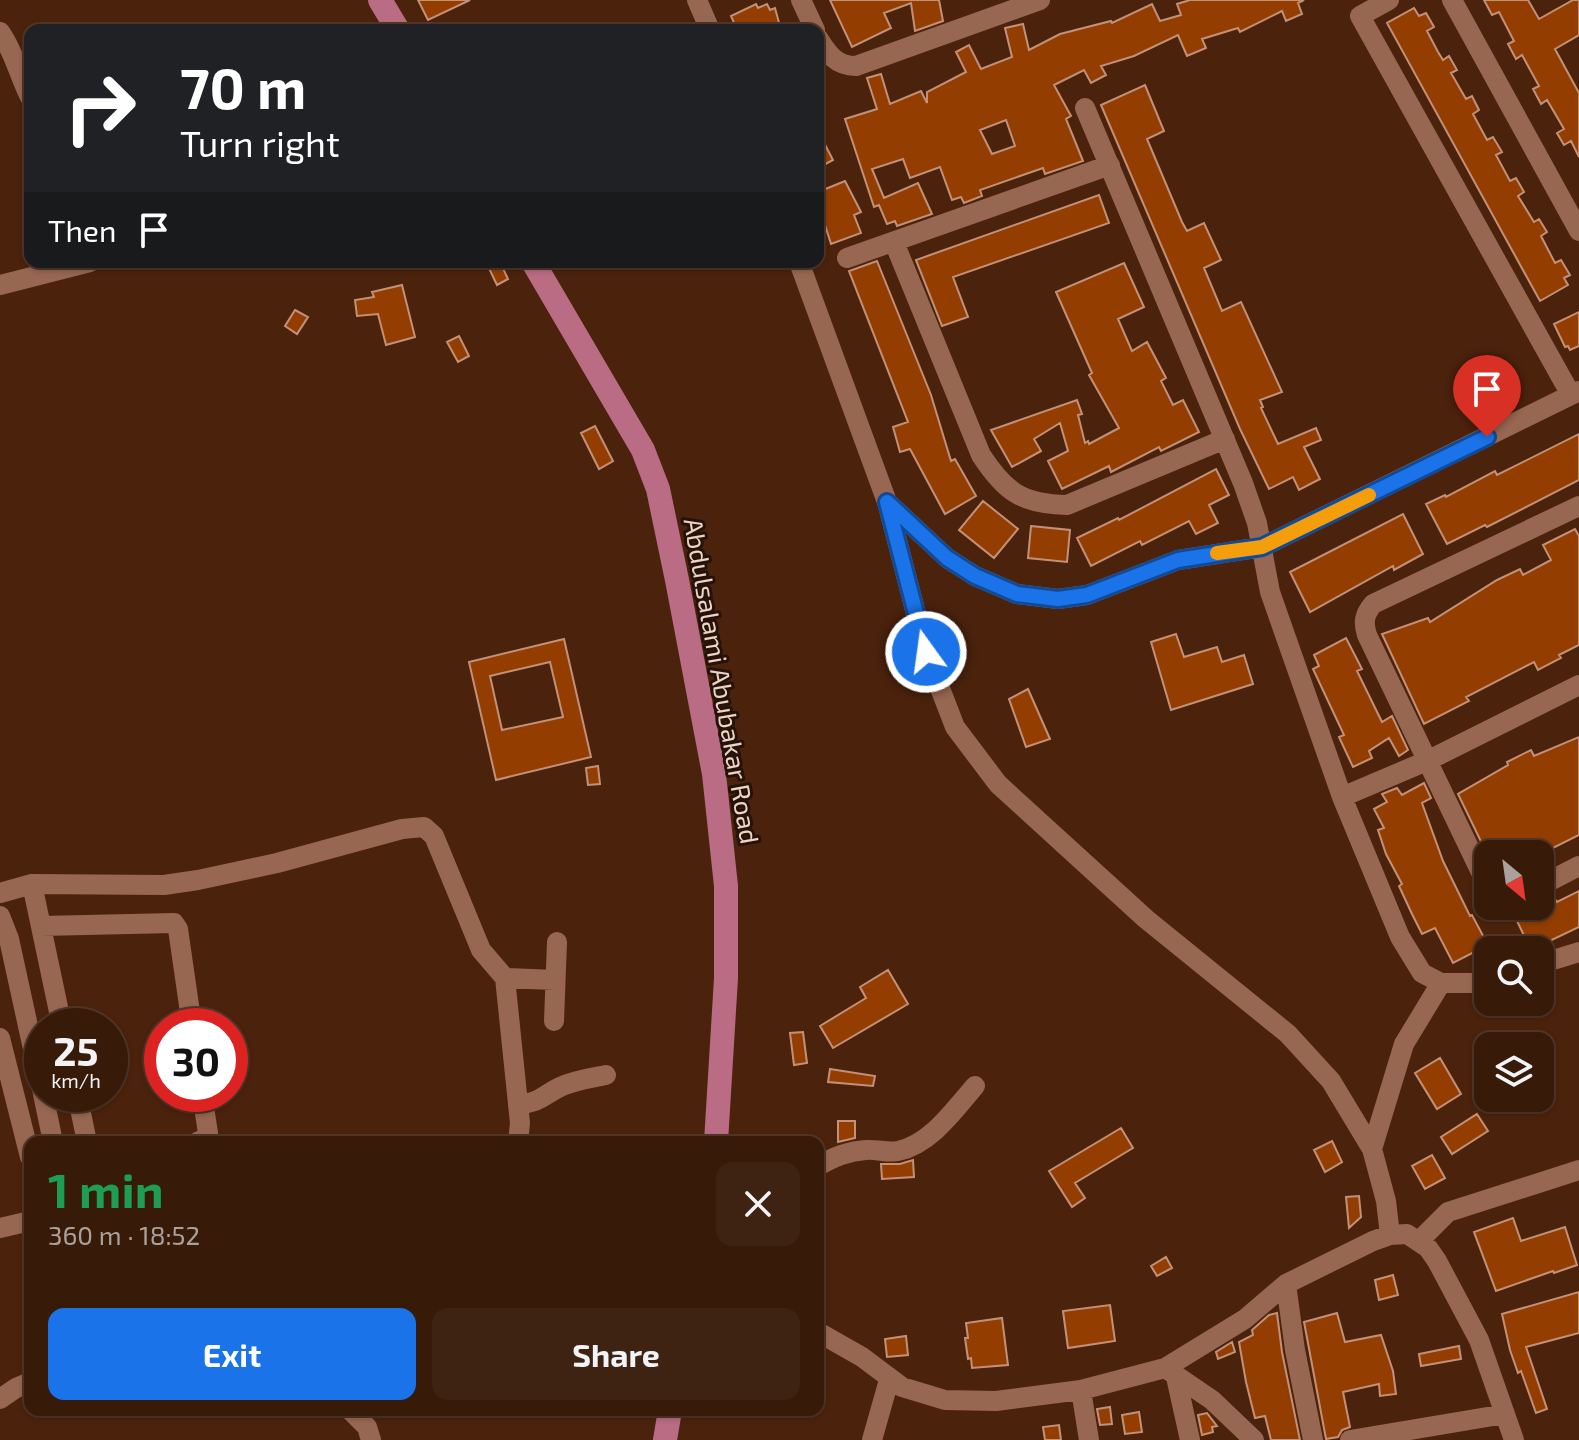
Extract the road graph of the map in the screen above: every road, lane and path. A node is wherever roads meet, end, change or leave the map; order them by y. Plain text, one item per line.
1 (380, 0) edge
2 (697, 0) edge
3 (801, 0) edge
4 (1040, 0) edge
5 (1345, 0) edge
6 (1389, 0) edge
7 (1452, 0) edge
8 (1360, 16) junction
9 (394, 24) edge
10 (707, 24) edge
11 (812, 24) edge
12 (0, 32) edge
13 (824, 47) edge
14 (24, 85) edge
15 (1085, 108) dead end
16 (1110, 165) junction
17 (1579, 231) edge
18 (894, 242) junction
19 (847, 258) dead end
20 (67, 268) edge
21 (537, 268) edge
22 (801, 268) edge
23 (0, 285) edge
24 (1575, 393) edge
25 (1225, 439) junction
26 (887, 502) junction
27 (1579, 506) edge
28 (1262, 547) junction
29 (1579, 685) edge
30 (1429, 760) junction
31 (1342, 797) junction
32 (1474, 857) edge
33 (1579, 866) edge
34 (1554, 879) edge
35 (32, 884) junction
36 (0, 893) edge
37 (0, 916) edge
38 (41, 926) junction
39 (557, 942) dead end
40 (1579, 952) edge
41 (1554, 960) edge
42 (505, 978) junction
43 (555, 980) junction
44 (1441, 983) junction
45 (1474, 983) edge
46 (58, 1008) edge
47 (189, 1008) edge
48 (24, 1009) edge
49 (554, 1021) dead end
50 (0, 1038) edge
51 (606, 1075) dead end
52 (975, 1086) dead end
53 (518, 1105) junction
54 (46, 1112) edge
55 (81, 1112) edge
56 (205, 1112) edge
57 (25, 1136) edge
58 (52, 1136) edge
59 (86, 1136) edge
60 (208, 1136) edge
61 (518, 1136) edge
62 (716, 1136) edge
63 (1372, 1149) junction
64 (824, 1163) edge
65 (1579, 1170) edge
66 (24, 1222) edge
67 (0, 1228) edge
68 (1390, 1235) junction
69 (1419, 1241) junction
70 (1286, 1284) junction
71 (824, 1335) edge
72 (1170, 1373) junction
73 (889, 1380) junction
74 (24, 1385) edge
75 (1081, 1390) junction
76 (0, 1399) edge
77 (1505, 1414) junction
78 (356, 1416) edge
79 (669, 1416) edge
80 (371, 1440) edge
81 (665, 1440) edge
82 (872, 1440) edge
83 (1089, 1440) edge
84 (1190, 1440) edge
85 (1254, 1440) edge
86 (1313, 1440) edge
87 (1350, 1440) edge
88 (1514, 1440) edge

1 - 9 main road
2 - 10 street
3 - 11 street
4 - 13 street
5 - 8 street
6 - 8 street
7 - 17 street
8 - 24 street
12 - 14 street
15 - 16 street
16 - 18 street
16 - 25 street
18 - 19 street
18 - 25 street
20 - 23 street
21 - 62 main road, Abdulsalami Abubakar Road
22 - 26 street
24 - 28 street
25 - 28 street
26 - 28 street
26 - 63 street
27 - 30 street
28 - 31 street
29 - 30 street
30 - 31 street
30 - 32 street
31 - 44 street
33 - 34 street
35 - 36 street
35 - 38 street
35 - 42 street
37 - 48 street
38 - 46 street
38 - 47 street
39 - 43 street
40 - 41 street
42 - 43 street
42 - 53 street
43 - 49 street
44 - 45 street
44 - 63 street
50 - 57 street
51 - 53 street
52 - 64 street
53 - 61 street
54 - 58 street
55 - 59 street
56 - 60 street
63 - 68 street
65 - 69 street
66 - 67 street
68 - 69 street
68 - 70 street
69 - 77 street
70 - 72 street
70 - 86 street
71 - 73 street
72 - 75 street
72 - 84 street
72 - 85 street
73 - 75 street
73 - 82 street
74 - 76 street
75 - 83 street
77 - 87 street
77 - 88 street
78 - 80 street
79 - 81 main road

